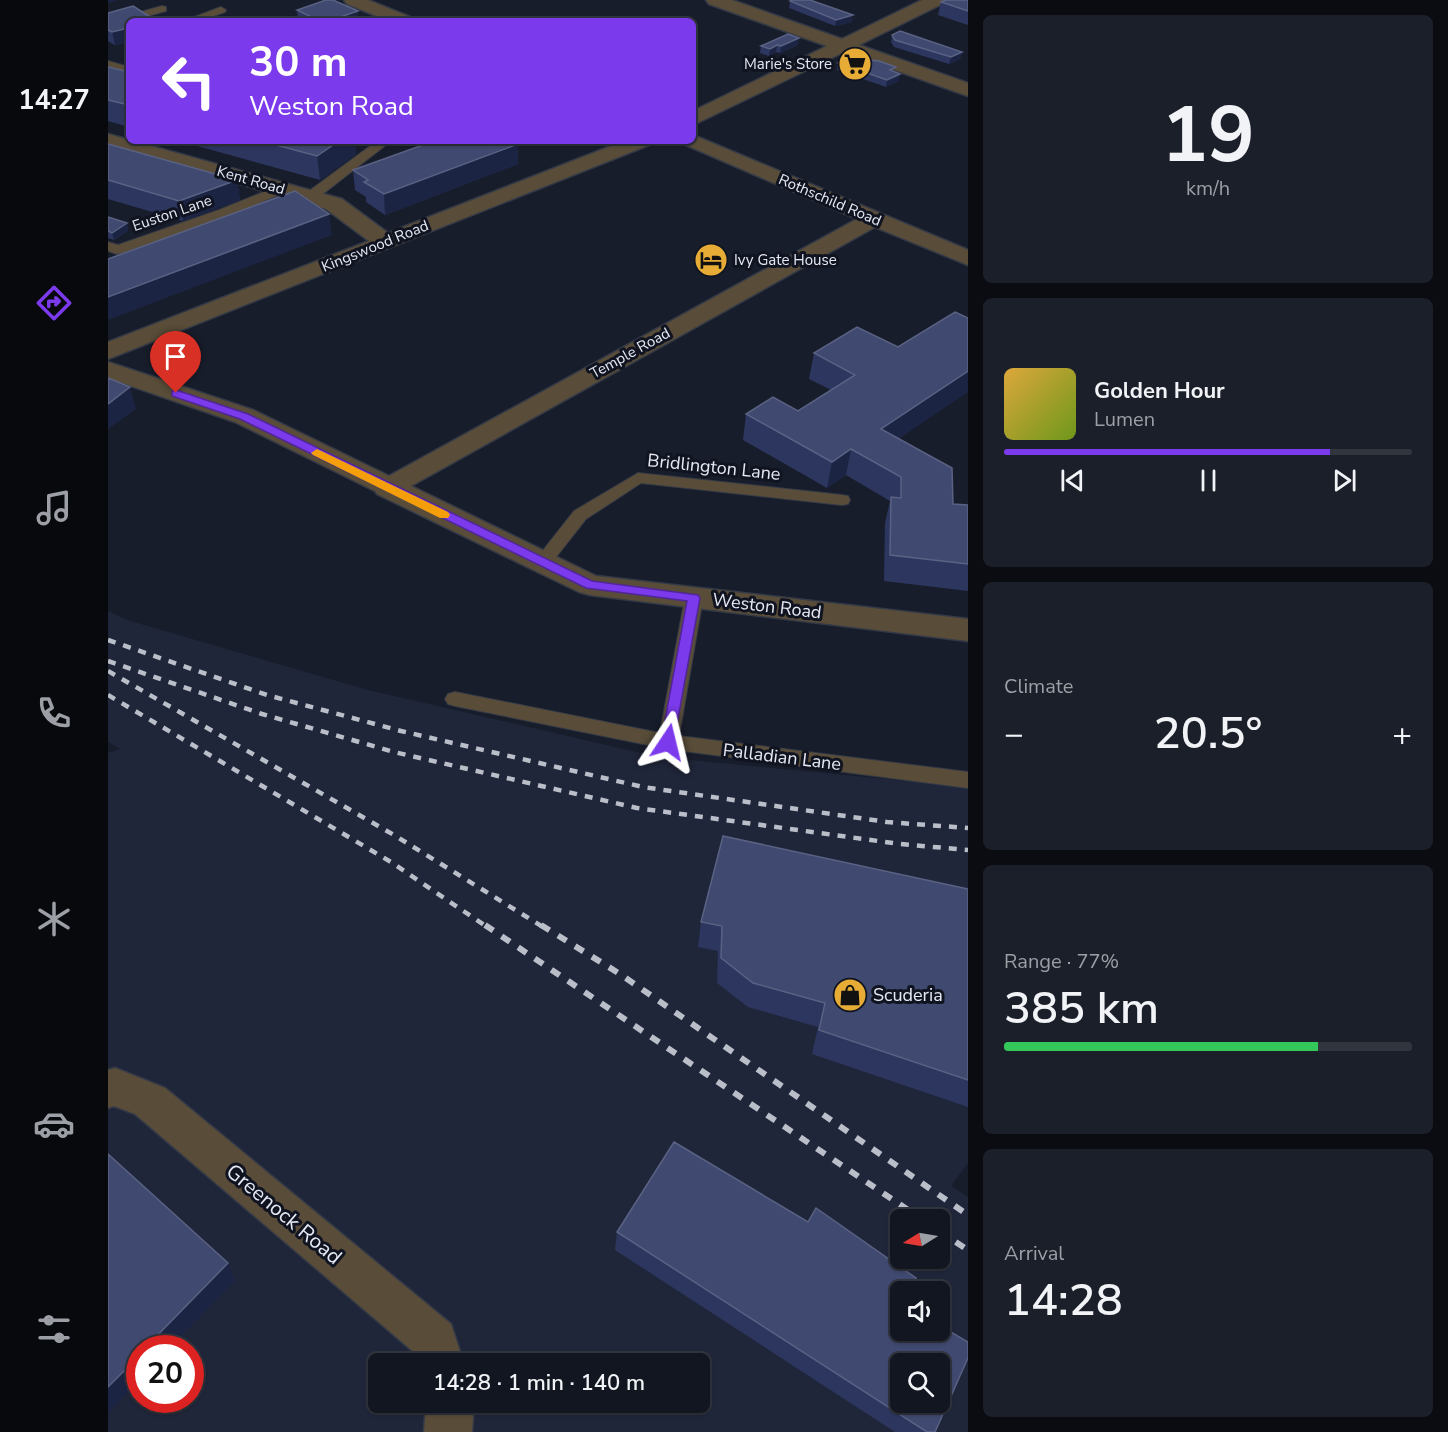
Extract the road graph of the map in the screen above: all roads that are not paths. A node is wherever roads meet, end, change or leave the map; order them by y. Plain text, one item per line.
1 (353, 0) edge
2 (715, 0) edge
3 (936, 0) edge
4 (162, 9) dead end
5 (221, 10) dead end
6 (130, 18) edge
7 (198, 18) edge
8 (394, 18) edge
9 (126, 19) edge
10 (108, 24) edge
11 (841, 46) junction
12 (126, 63) edge
13 (108, 64) edge
14 (968, 90) edge
15 (696, 118) edge
16 (108, 140) edge
17 (696, 142) edge
18 (381, 144) edge
19 (634, 144) edge
20 (280, 189) junction
21 (310, 197) junction
22 (873, 219) junction
23 (385, 242) junction
24 (108, 246) edge
25 (968, 258) edge
26 (108, 351) edge
27 (108, 370) edge
28 (387, 488) junction
29 (842, 500) dead end
30 (543, 562) junction
31 (694, 598) junction
32 (968, 630) edge
33 (455, 699) dead end
34 (668, 742) junction
35 (968, 780) edge
36 (108, 1089) edge
37 (438, 1353) edge
38 (449, 1413) edge
39 (448, 1432) edge

1 - 8 street
2 - 11 street
3 - 11 street
4 - 6 lane
5 - 7 lane
9 - 10 lane
11 - 14 street
11 - 15 street
12 - 13 lane
16 - 20 street, Kent Road
17 - 22 street, Rothschild Road
18 - 21 lane
19 - 23 street, Kingswood Road
20 - 21 street, Kent Road
20 - 24 lane, Euston Lane
21 - 23 street, Kent Road
22 - 25 street, Rothschild Road
22 - 28 street, Temple Road
23 - 26 street, Kingswood Road
27 - 28 street, Weston Road
28 - 30 street, Weston Road
29 - 30 lane, Bridlington Lane
30 - 31 street, Weston Road
31 - 32 street, Weston Road
31 - 34 lane
33 - 34 lane, Palladian Lane
34 - 35 lane, Palladian Lane
36 - 37 street, Greenock Road
38 - 39 street

